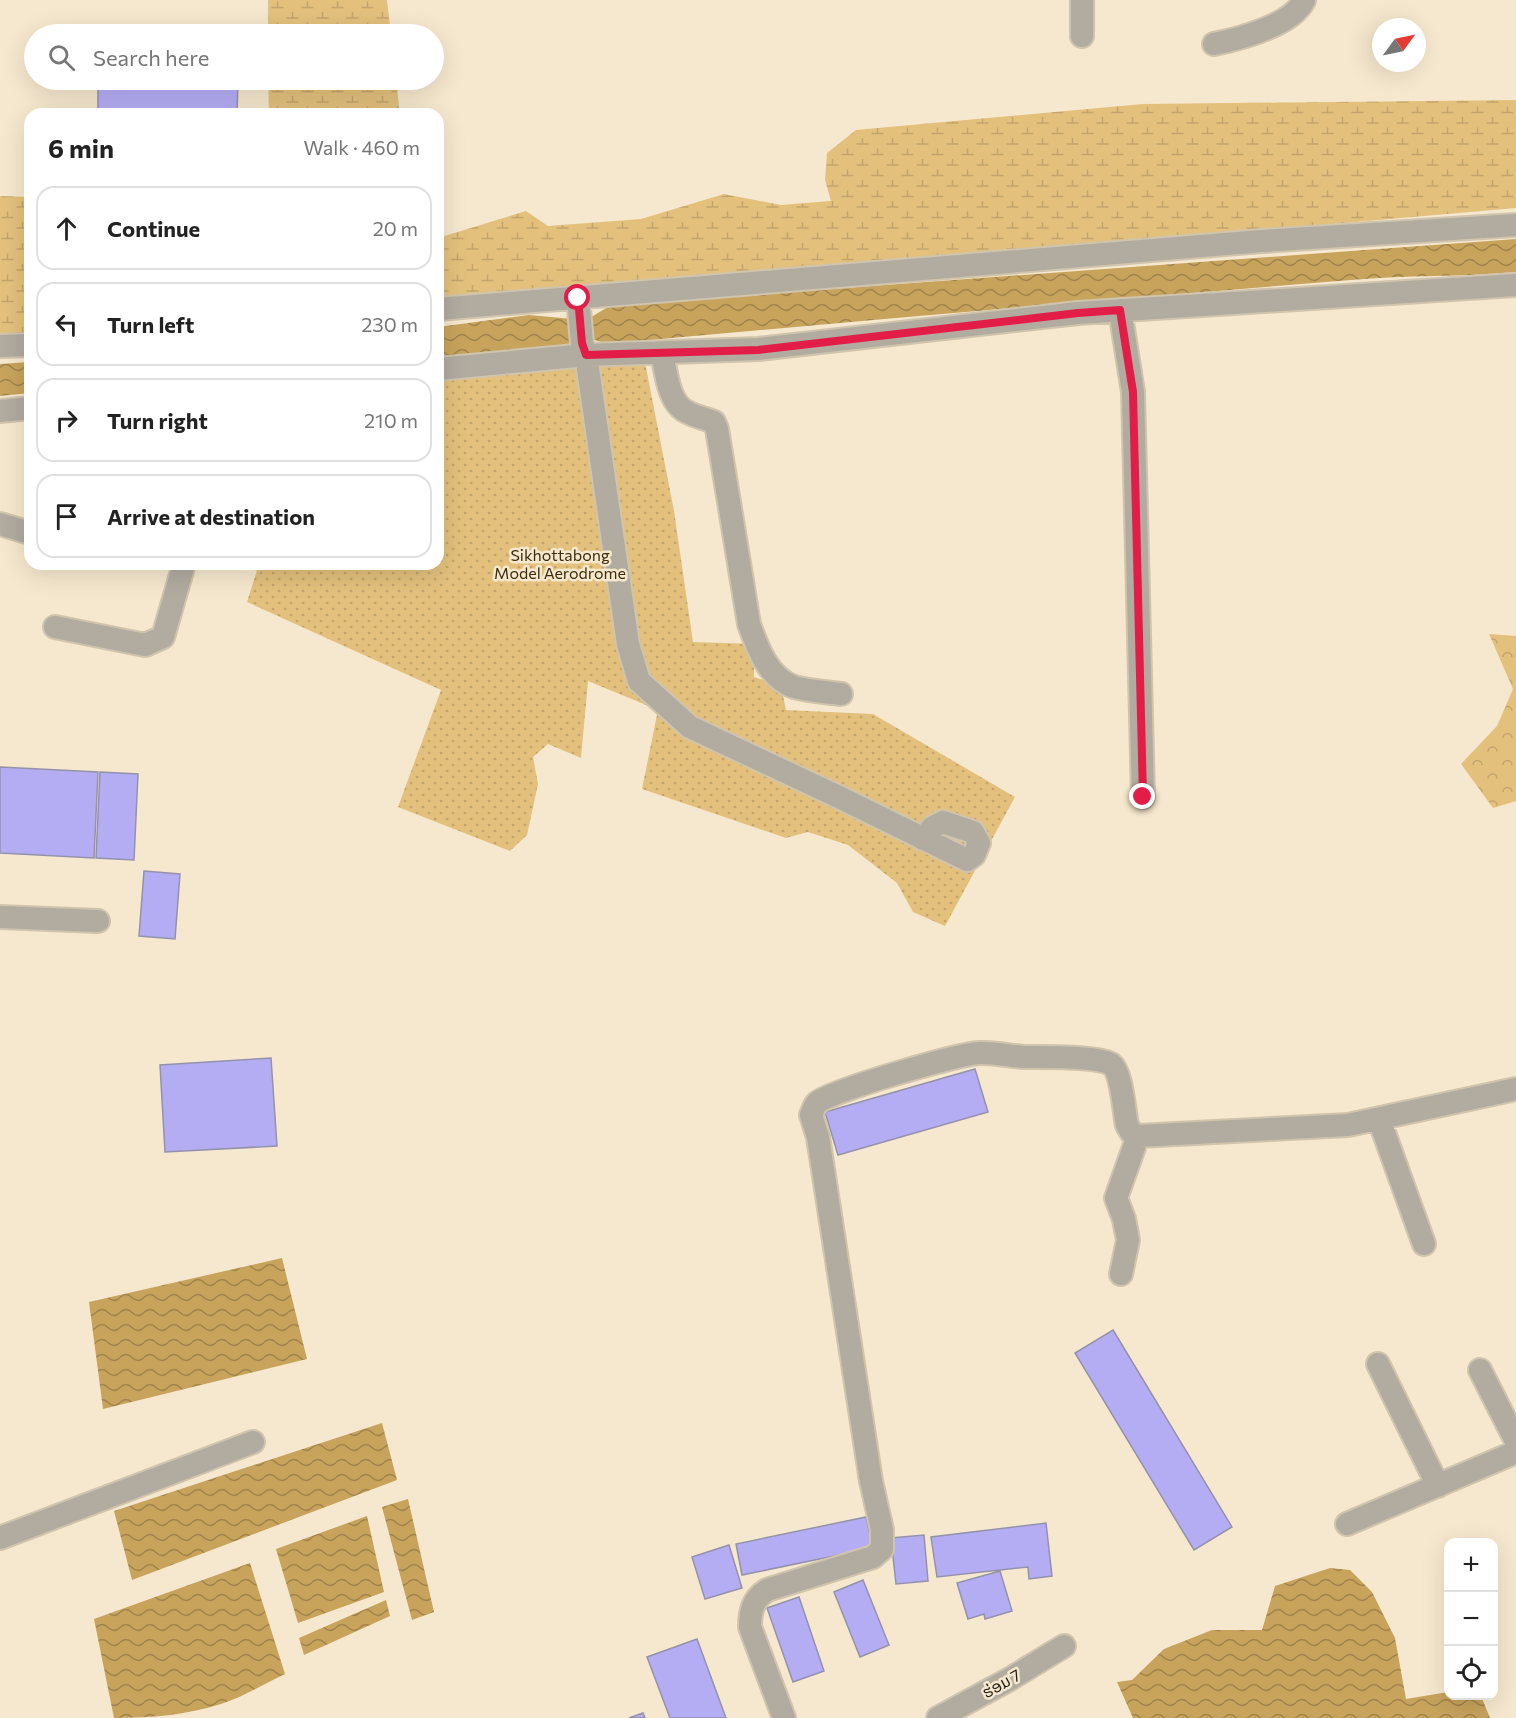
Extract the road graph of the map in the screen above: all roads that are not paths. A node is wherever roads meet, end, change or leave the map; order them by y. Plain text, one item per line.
1 (1082, 0) edge
2 (1304, 0) edge
3 (1082, 36) dead end
4 (1214, 44) dead end
5 (1516, 225) edge
6 (1516, 285) edge
7 (579, 305) junction
8 (444, 309) edge
9 (1120, 310) junction
10 (24, 345) edge
11 (0, 346) edge
12 (584, 349) junction
13 (662, 353) junction
14 (444, 368) edge
15 (24, 409) edge
16 (0, 411) edge
17 (0, 524) edge
18 (24, 531) edge
19 (182, 570) edge
20 (55, 627) dead end
21 (840, 694) dead end
22 (1143, 797) dead end
23 (923, 838) dead end
24 (0, 917) edge
25 (98, 921) dead end
26 (1516, 1089) edge
27 (1379, 1119) junction
28 (1138, 1136) junction
29 (1424, 1244) dead end
30 (1121, 1275) dead end
31 (1378, 1364) dead end
32 (1480, 1370) dead end
33 (1516, 1441) edge
34 (253, 1442) dead end
35 (1516, 1452) edge
36 (1438, 1486) junction
37 (1347, 1524) dead end
38 (0, 1538) edge
39 (1064, 1646) dead end
40 (784, 1718) edge
41 (938, 1718) edge

1 - 3 street
2 - 4 street
5 - 7 street
6 - 9 street
7 - 8 street
7 - 12 street
9 - 13 street
9 - 22 street
10 - 11 street
12 - 13 street
12 - 14 street
12 - 23 street
13 - 21 street
15 - 16 street
17 - 18 street
19 - 20 street
24 - 25 street
26 - 27 street
27 - 28 street
27 - 29 street
28 - 30 street
28 - 40 street
31 - 36 street
32 - 33 street
34 - 38 street
35 - 36 street
36 - 37 street
39 - 41 street, ຮ່ອມ 7

